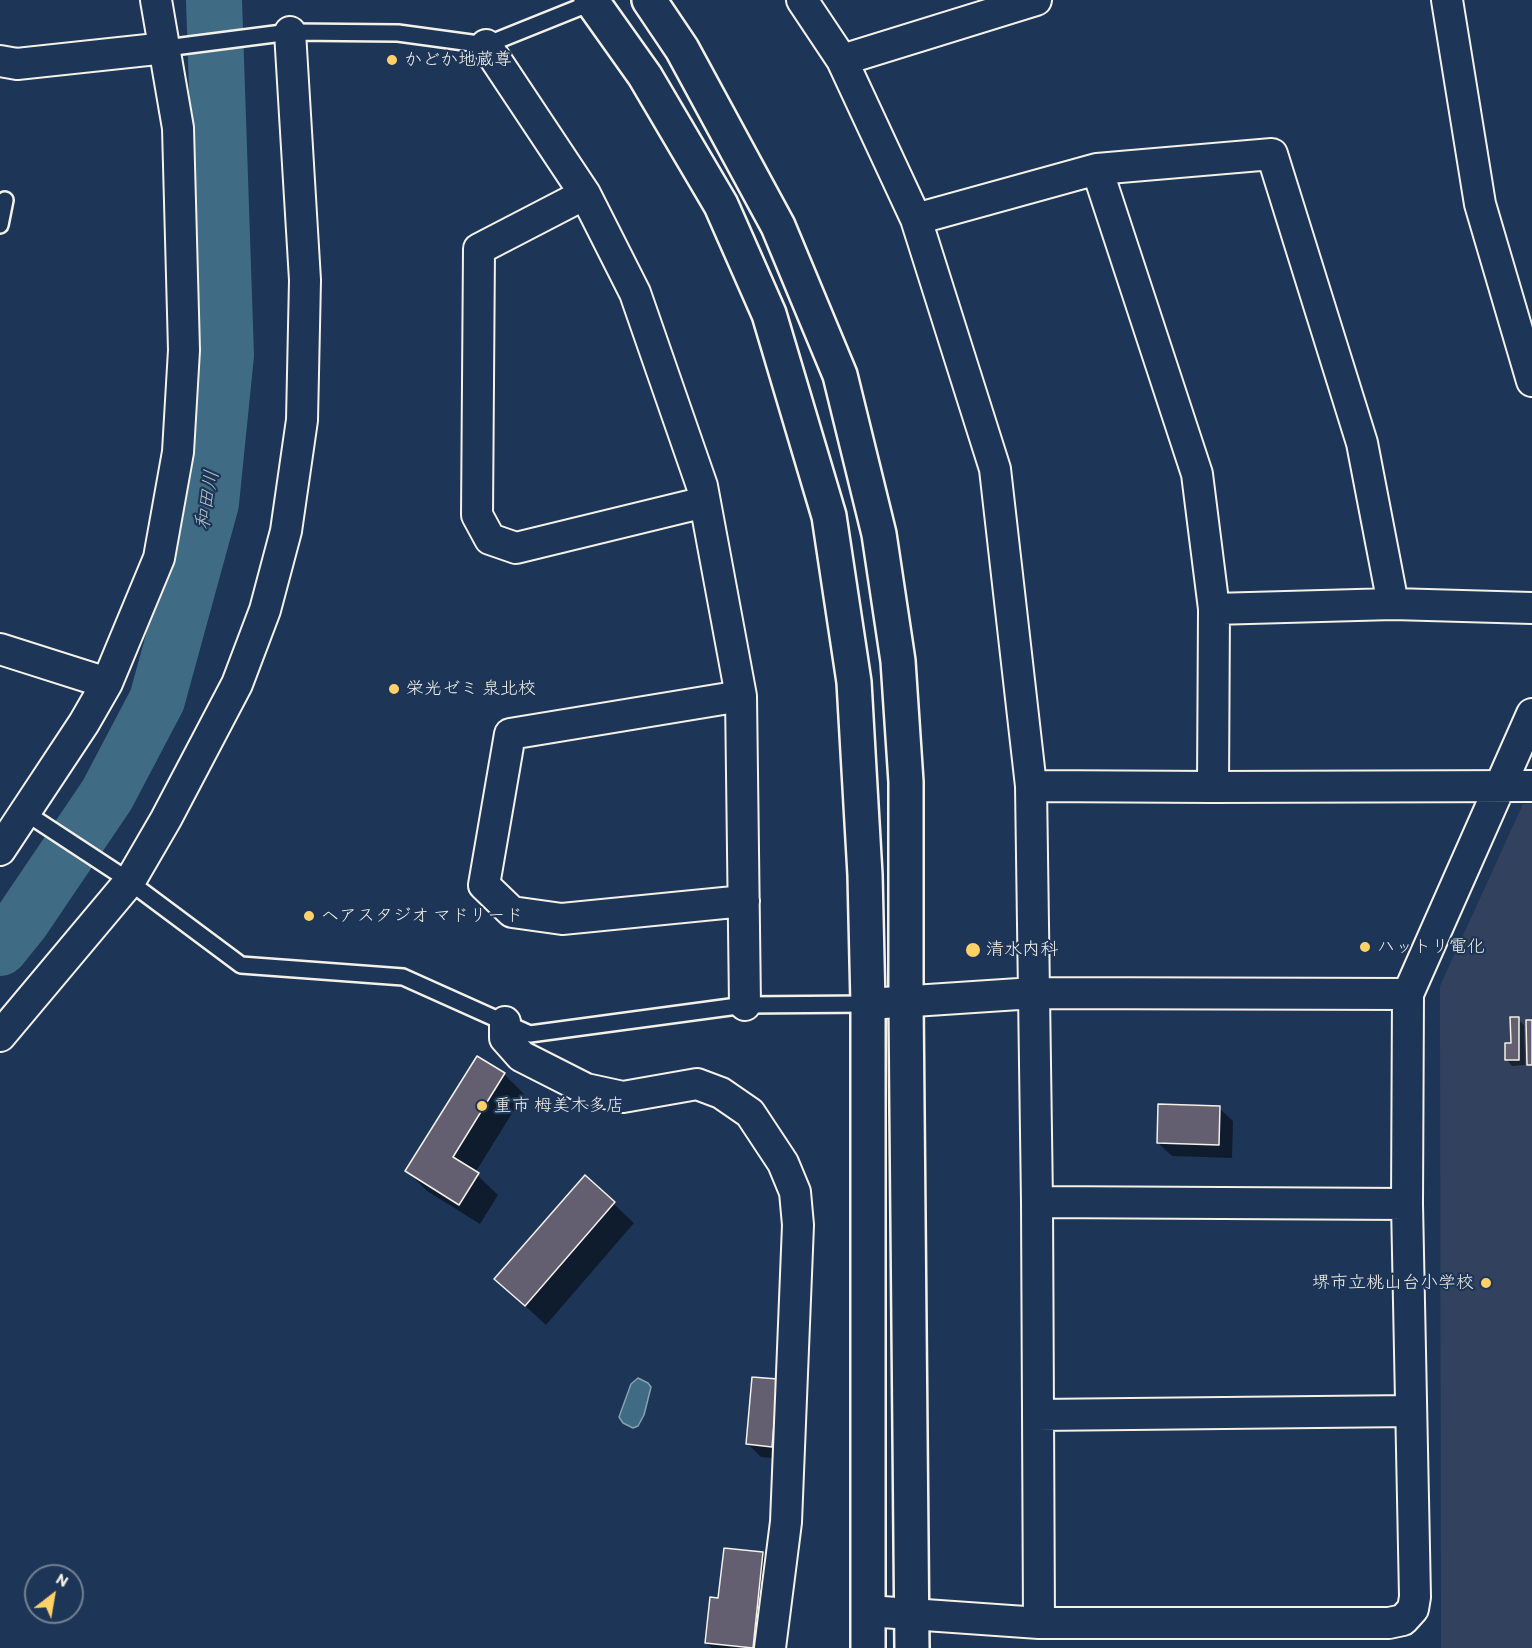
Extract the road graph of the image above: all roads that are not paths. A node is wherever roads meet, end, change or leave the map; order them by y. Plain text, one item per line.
1 (156, 0) edge
2 (649, 0) edge
3 (802, 0) edge
4 (1036, 0) edge
5 (1447, 0) edge
6 (594, 1) edge
7 (284, 33) junction
8 (486, 45) junction
9 (166, 48) junction
10 (842, 60) junction
11 (0, 61) edge
12 (1097, 169) junction
13 (585, 194) junction
14 (5, 200) dead end
15 (916, 219) junction
16 (0, 225) edge
17 (1532, 381) edge
18 (705, 502) junction
19 (1393, 604) junction
20 (1532, 608) edge
21 (1214, 609) junction
22 (0, 649) edge
23 (107, 683) junction
24 (741, 696) junction
25 (1532, 714) edge
26 (1031, 786) junction
27 (1500, 786) junction
28 (1532, 786) edge
29 (1213, 787) junction
30 (30, 815) junction
31 (0, 850) edge
32 (124, 878) junction
33 (744, 901) junction
34 (1034, 993) junction
35 (1408, 994) junction
36 (906, 1002) junction
37 (868, 1004) junction
38 (746, 1005) junction
39 (505, 1022) junction
40 (0, 1036) edge
41 (1037, 1202) junction
42 (1407, 1204) junction
43 (1411, 1412) junction
44 (1038, 1414) junction
45 (868, 1611) junction
46 (912, 1615) junction
47 (1039, 1623) junction
48 (770, 1648) edge
49 (868, 1648) edge
50 (912, 1648) edge

1 - 9 street
2 - 36 street
3 - 10 street
4 - 10 street
5 - 17 street
6 - 8 lane
6 - 37 street
7 - 8 lane
7 - 9 lane
7 - 32 street
8 - 13 street
9 - 11 street
9 - 23 street
10 - 15 street
12 - 15 street
12 - 19 street
12 - 21 street
13 - 18 street
13 - 18 street
14 - 16 lane
15 - 26 street
18 - 24 street
19 - 20 street
19 - 21 street
21 - 29 street
22 - 23 street
23 - 30 street
24 - 33 street
24 - 33 street
25 - 27 street
26 - 29 street
26 - 34 street
27 - 28 street
27 - 29 street
27 - 35 street
30 - 31 street
30 - 32 lane
32 - 39 lane
32 - 40 street
33 - 38 street
34 - 35 street
34 - 36 street
34 - 41 street
35 - 42 street
36 - 37 street
36 - 46 street
37 - 38 lane
37 - 45 street
38 - 39 lane
39 - 48 street
41 - 42 street
41 - 44 street
42 - 43 street
43 - 44 street
43 - 47 street
44 - 47 street
45 - 46 street
45 - 49 street
46 - 47 street
46 - 50 street

